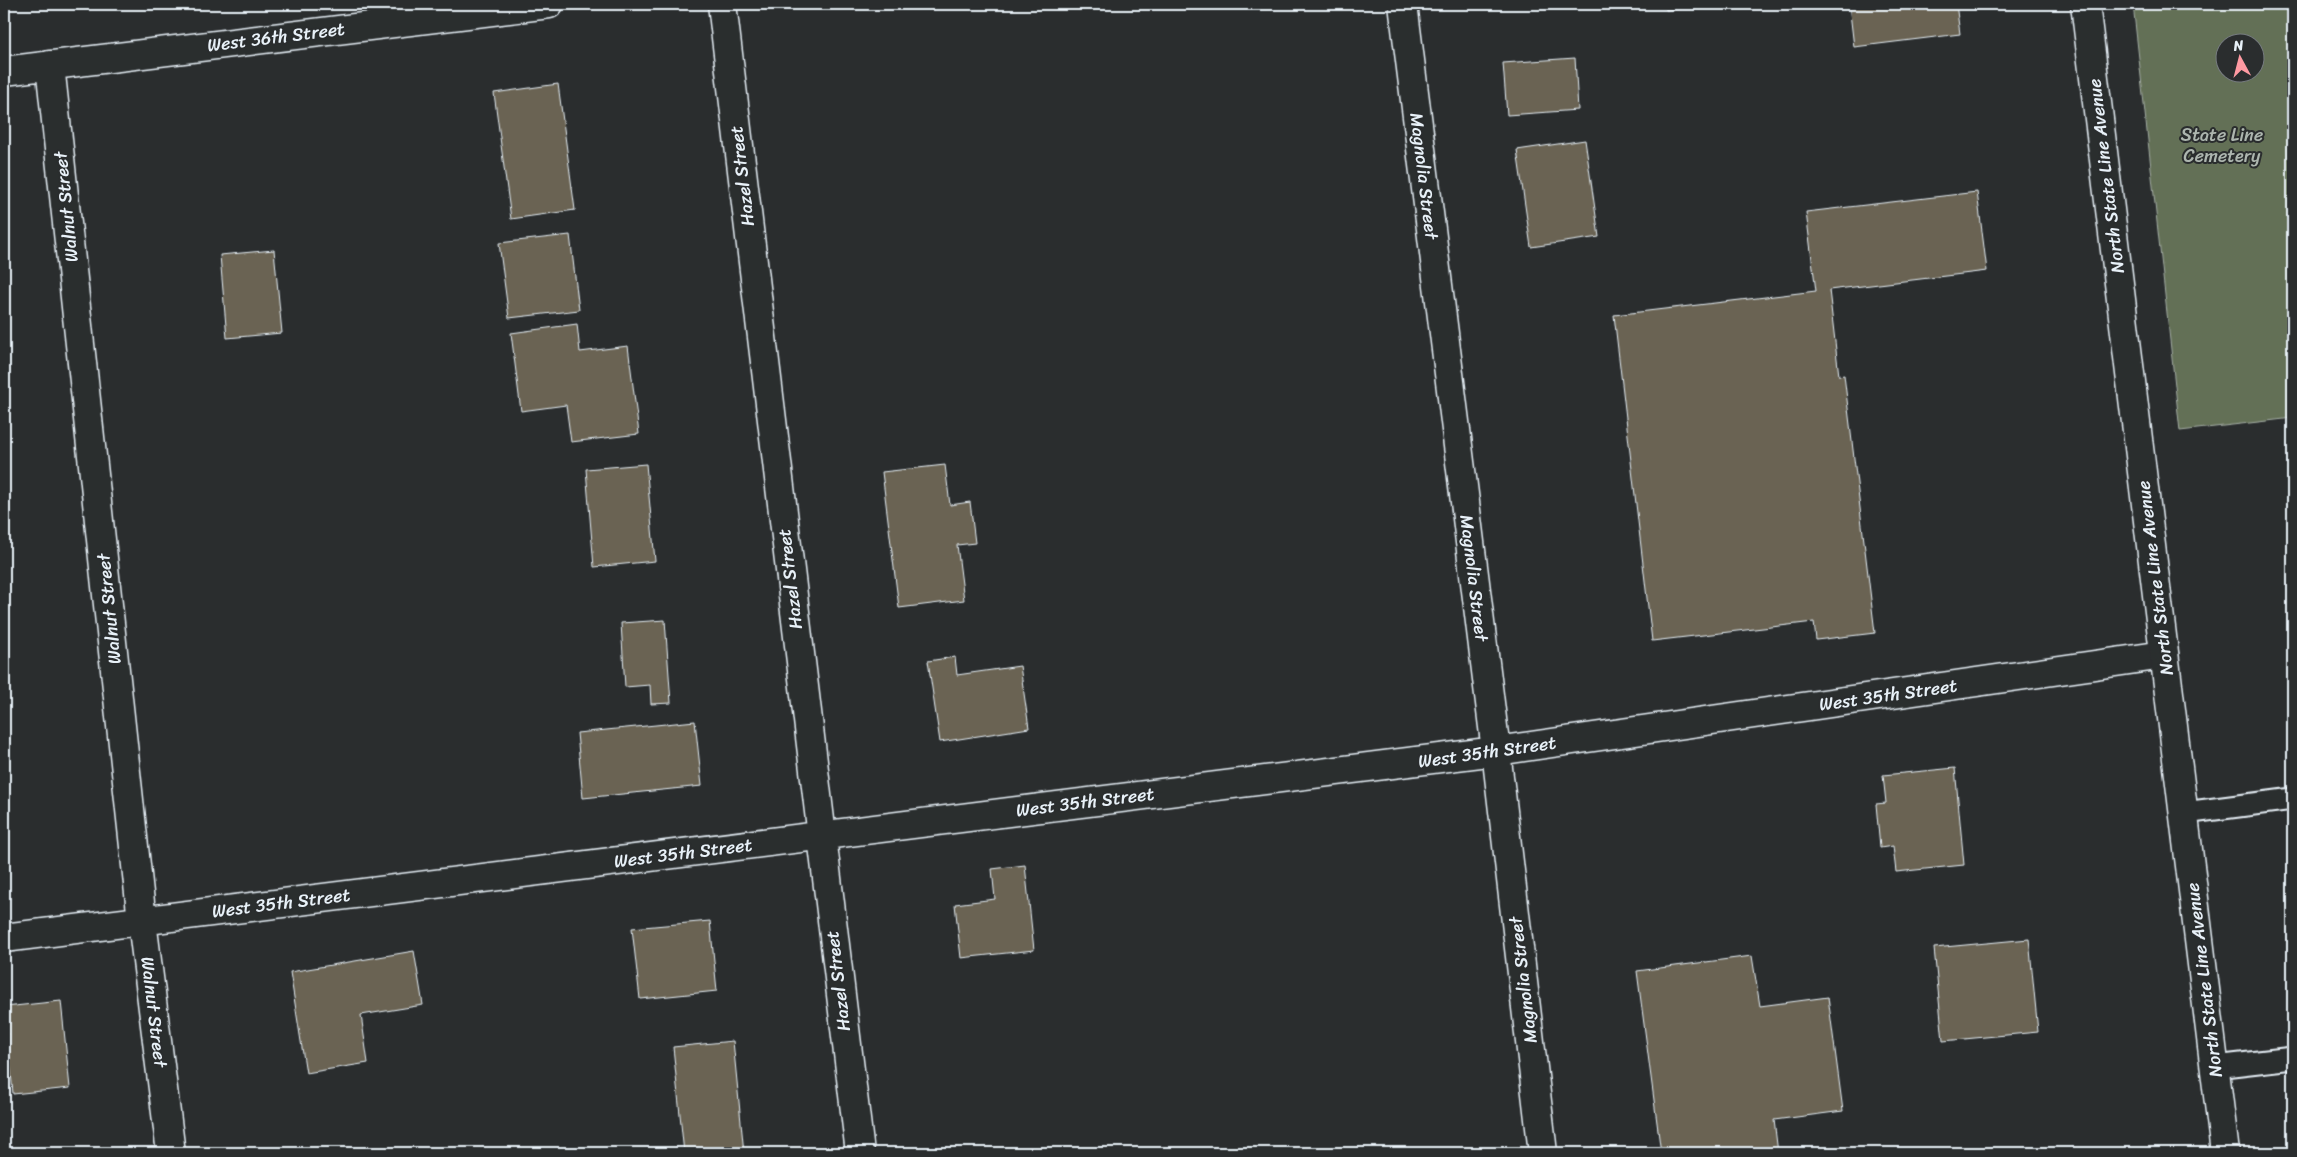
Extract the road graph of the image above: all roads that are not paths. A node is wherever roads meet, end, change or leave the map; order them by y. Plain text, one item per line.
1 (549, 4) edge
2 (722, 4) edge
3 (1402, 4) edge
4 (2085, 4) edge
5 (50, 65) junction
6 (4, 71) edge
7 (2164, 655) junction
8 (1496, 751) junction
9 (2293, 799) edge
10 (2184, 813) junction
11 (821, 835) junction
12 (142, 921) junction
13 (4, 938) edge
14 (2293, 1058) edge
15 (2215, 1067) junction
16 (171, 1153) edge
17 (860, 1153) edge
18 (1543, 1153) edge
19 (2225, 1153) edge

1 - 5 street, West 36th Street
2 - 11 street, Hazel Street
3 - 8 street, Magnolia Street
4 - 7 street, North State Line Avenue
5 - 6 street, West 36th Street
5 - 12 street, Walnut Street
7 - 8 street, West 35th Street
7 - 10 street, North State Line Avenue
8 - 11 street, West 35th Street
8 - 18 street, Magnolia Street
9 - 10 lane
10 - 15 street, North State Line Avenue
11 - 12 street, West 35th Street
11 - 17 street, Hazel Street
12 - 13 street, West 35th Street
12 - 16 street, Walnut Street
14 - 15 lane
15 - 19 street, North State Line Avenue

